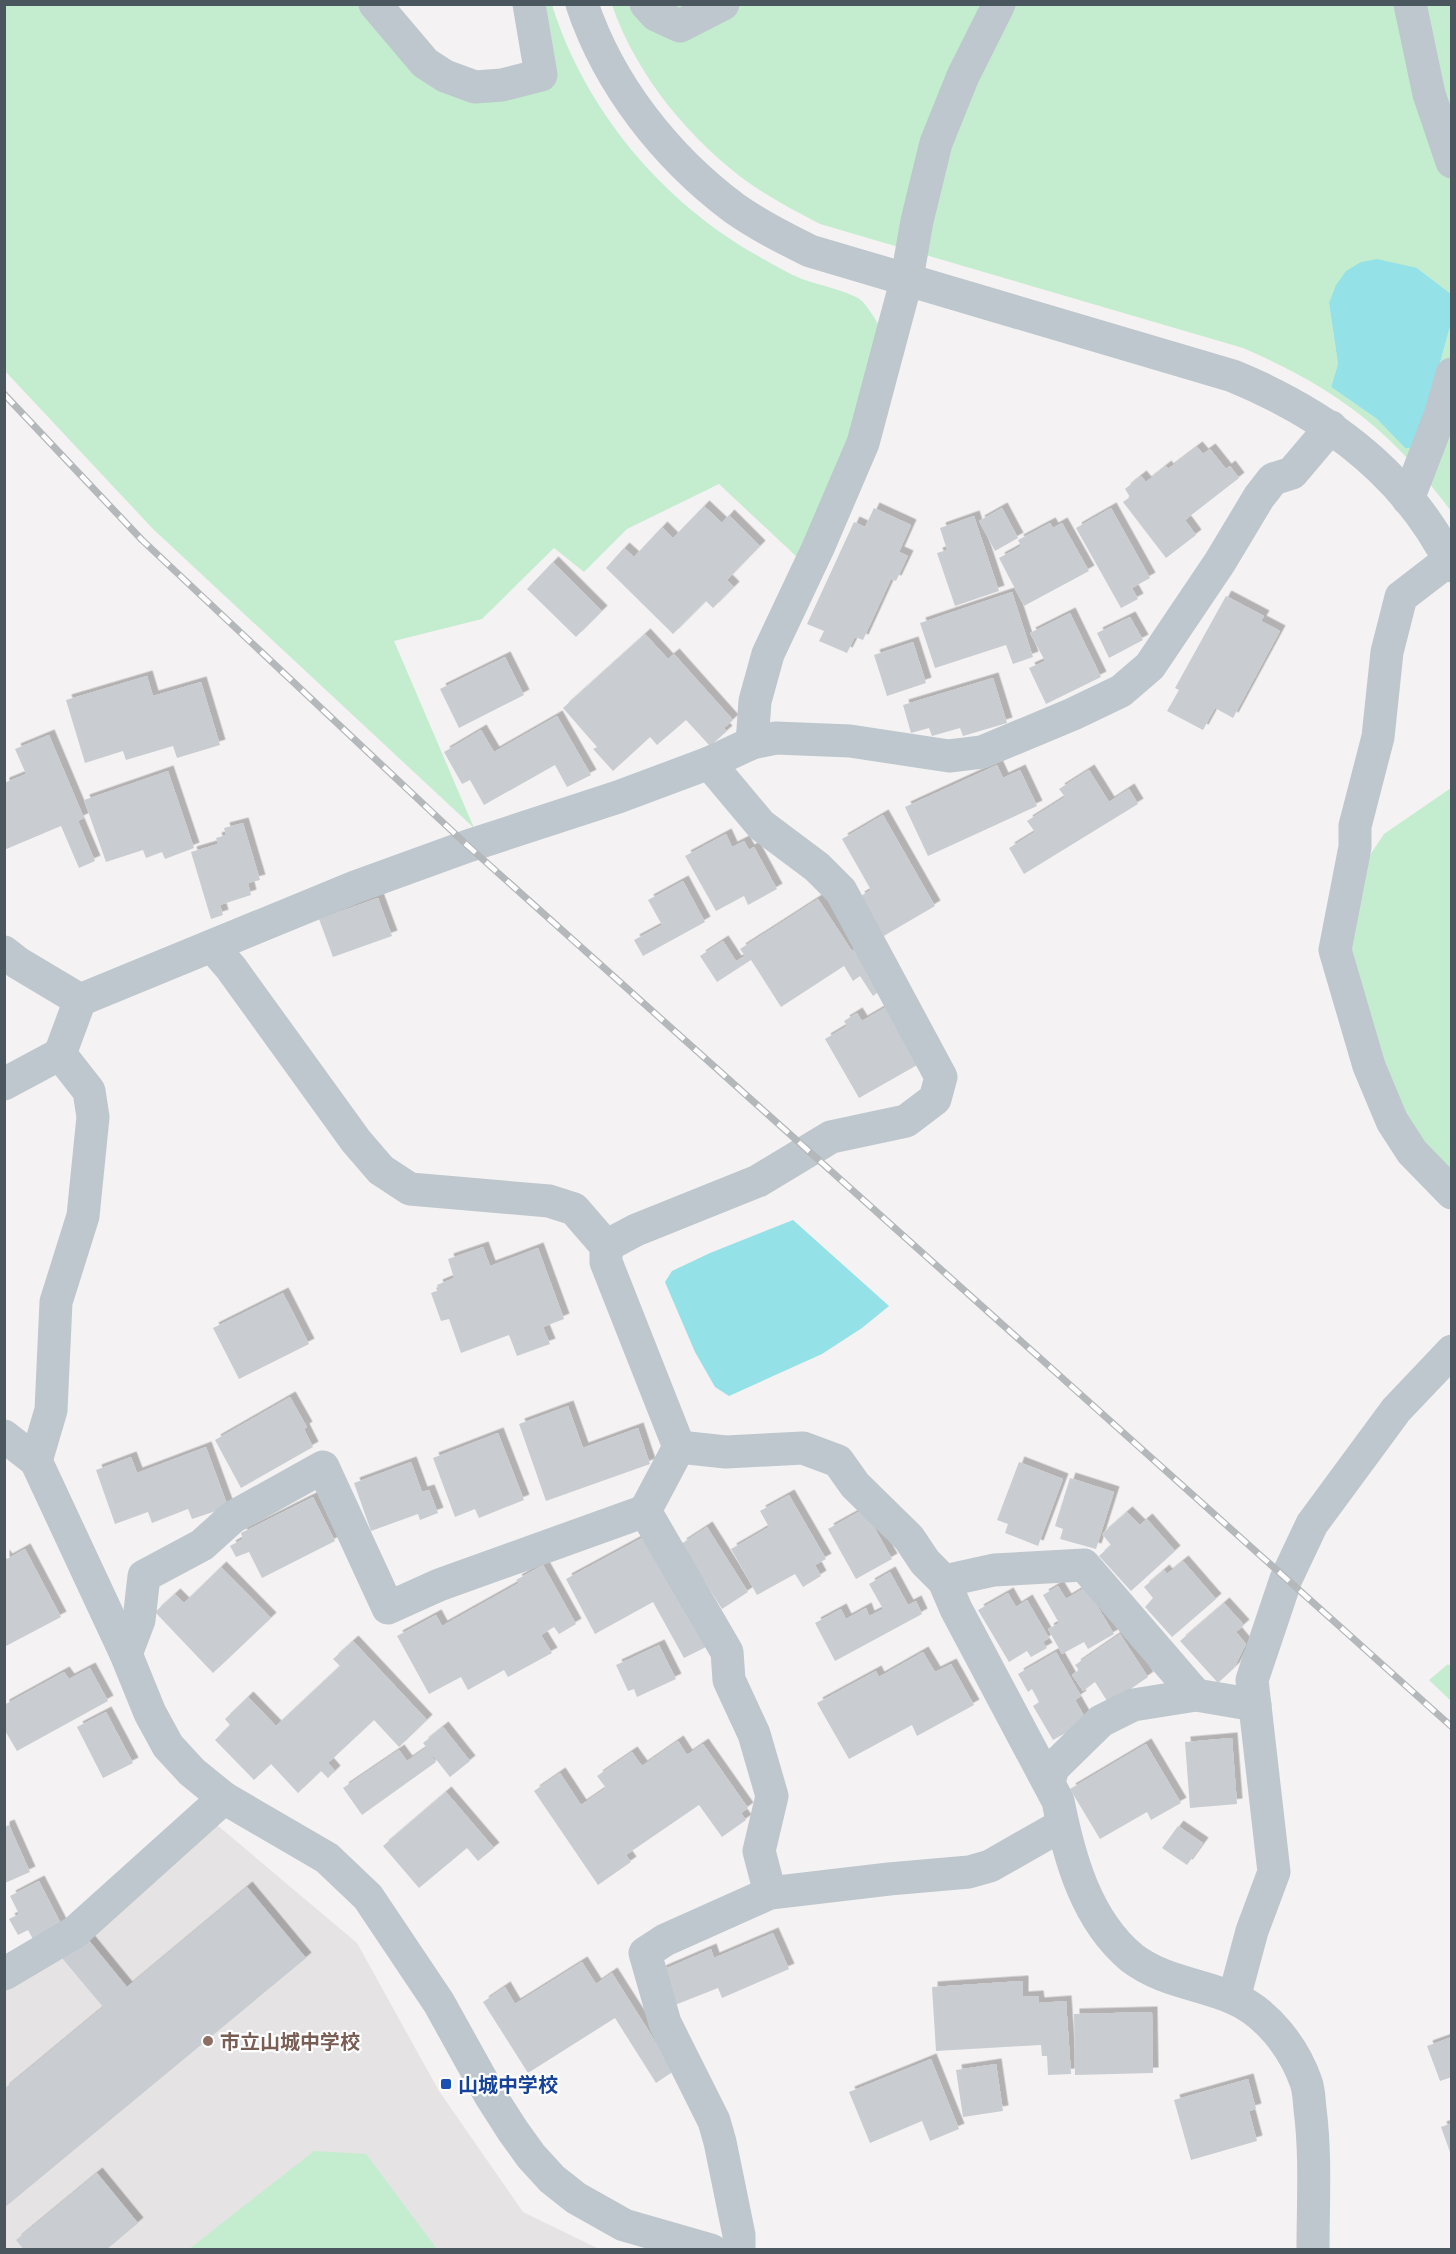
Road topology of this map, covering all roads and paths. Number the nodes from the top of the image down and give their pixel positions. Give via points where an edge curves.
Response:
1 (375, 4) edge
2 (529, 4) edge
3 (582, 4) edge
4 (646, 4) edge
5 (723, 4) edge
6 (999, 4) edge
7 (1410, 4) edge
8 (1452, 162) edge
9 (907, 278) junction
10 (1452, 374) edge
11 (1331, 427) junction
12 (1408, 500) junction
13 (1450, 563) edge
14 (752, 743) junction
15 (709, 763) junction
16 (212, 946) junction
17 (4, 952) edge
18 (80, 1000) junction
19 (60, 1054) junction
20 (4, 1084) edge
21 (1452, 1193) edge
22 (606, 1246) junction
23 (1452, 1351) edge
24 (4, 1436) edge
25 (679, 1447) junction
26 (36, 1461) junction
27 (645, 1510) junction
28 (944, 1581) junction
29 (126, 1654) junction
30 (1196, 1695) junction
31 (1255, 1705) junction
32 (1049, 1782) junction
33 (224, 1797) junction
34 (1062, 1825) junction
35 (770, 1893) junction
36 (4, 1974) edge
37 (1234, 1998) junction
38 (711, 2250) edge
39 (739, 2250) edge
40 (1313, 2250) edge

1 - 2 street via 425,63 445,76 475,87 541,75
3 - 9 street via 612,71 639,112 701,181 735,208 810,251
4 - 5 street via 656,15 680,26
6 - 9 street via 963,76 936,143
7 - 8 street via 1429,94
9 - 11 street via 1233,376 1300,407
9 - 14 street via 863,443 768,654 755,701
10 - 12 street
11 - 12 street
11 - 14 street via 1292,473 1273,479 1150,666 1121,691 982,752 949,756 850,741 776,738
12 - 13 street
13 - 21 street via 1401,597 1387,652 1378,737 1355,826 1355,847 1335,950 1370,1066 1392,1121 1412,1152
14 - 15 street
15 - 16 street via 366,883
15 - 22 street via 761,825 817,867 841,891 941,1077 935,1099 906,1121 831,1137 758,1181
16 - 18 street
16 - 22 street via 381,1170 410,1189 549,1202 574,1209
17 - 18 street
18 - 19 street
19 - 20 street
19 - 26 street via 89,1092 93,1117 83,1216 56,1302 51,1410
22 - 25 street via 606,1262
23 - 31 street via 1396,1410 1312,1524 1286,1579 1252,1680
24 - 26 street
25 - 27 street
25 - 28 street via 726,1452 803,1448 838,1461 855,1485 909,1538
26 - 29 street
27 - 29 street via 439,1585 388,1608 323,1467 233,1517 202,1545 144,1576 139,1620
27 - 35 street via 727,1652 729,1680 754,1734 772,1796 759,1851
28 - 30 street via 994,1570 1084,1565
28 - 32 street
29 - 33 street via 168,1746 192,1772
30 - 31 street
30 - 32 street via 1133,1705 1101,1721 1053,1768
31 - 37 street via 1274,1872 1252,1931
32 - 34 street via 1058,1801
33 - 36 street via 75,1932
33 - 38 street via 327,1858 368,1897 439,2002 513,2131 552,2179 576,2198 624,2225
34 - 35 street via 990,1866 969,1872
34 - 37 street via 1085,1895 1109,1935 1133,1959 1168,1978
35 - 39 street via 665,1940 645,1953 665,2023 714,2121 737,2223
37 - 40 street via 1271,2026 1286,2044 1307,2084 1313,2135

